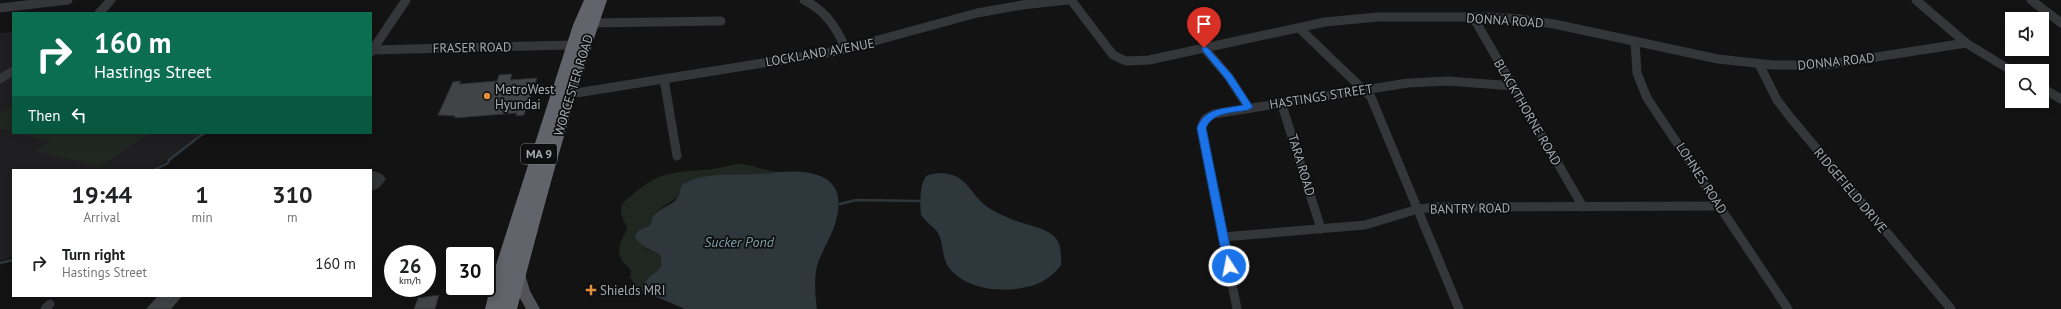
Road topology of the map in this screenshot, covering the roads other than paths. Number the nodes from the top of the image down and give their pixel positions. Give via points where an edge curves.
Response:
1 (68, 0) edge
2 (111, 0) edge
3 (406, 0) edge
4 (590, 0) edge
5 (601, 0) edge
6 (804, 0) edge
7 (1065, 0) edge
8 (1916, 0) edge
9 (2031, 0) edge
10 (0, 8) edge
11 (100, 12) edge
12 (1473, 17) junction
13 (721, 21) dead end
14 (592, 23) junction
15 (2061, 24) edge
16 (1299, 28) junction
17 (1635, 41) junction
18 (1966, 43) junction
19 (573, 45) junction
20 (1204, 48) junction
21 (846, 49) junction
22 (372, 50) edge
23 (1759, 64) junction
24 (2005, 67) edge
25 (12, 72) edge
26 (0, 79) edge
27 (664, 80) junction
28 (1514, 86) junction
29 (1365, 89) junction
30 (2049, 92) edge
31 (570, 94) junction
32 (2061, 99) edge
33 (1281, 102) junction
34 (1248, 107) junction
35 (677, 156) dead end
36 (1720, 206) junction
37 (1583, 207) junction
38 (1418, 209) junction
39 (1321, 229) junction
40 (1223, 237) junction
41 (518, 271) junction
42 (493, 309) edge
43 (509, 309) edge
44 (534, 309) edge
45 (1237, 309) edge
46 (1458, 309) edge
47 (1788, 309) edge
48 (1950, 309) edge

1 - 10 street
2 - 11 street
3 - 22 street
4 - 19 highway, WORCESTER ROAD / MA 9
5 - 14 highway, WORCESTER ROAD / MA 9
6 - 21 street via 828,15
7 - 20 street, DONNA ROAD via 1109,51 1122,60 1142,61
7 - 21 street, LOCKLAND AVENUE via 1013,6 959,17
8 - 18 street
9 - 15 street
12 - 16 street, DONNA ROAD via 1372,18 1334,21
12 - 17 street, DONNA ROAD via 1536,21
12 - 28 street, BLACKTHORNE ROAD
13 - 14 street
14 - 31 highway, WORCESTER ROAD / MA 9
16 - 20 street, DONNA ROAD
16 - 29 street
17 - 23 street, DONNA ROAD via 1704,56
17 - 36 street, LOHNES ROAD via 1636,67 1644,92
18 - 23 street, DONNA ROAD via 1825,65
18 - 24 street
19 - 22 street, FRASER ROAD
19 - 42 highway, WORCESTER ROAD / MA 9 via 504,265
20 - 34 street via 1229,77
21 - 27 street, LOCKLAND AVENUE
23 - 48 street, RIDGEFIELD DRIVE via 1777,100 1790,117
25 - 26 street
27 - 31 street, LOCKLAND AVENUE
27 - 35 street
28 - 29 street, HASTINGS STREET via 1437,80
28 - 37 street, BLACKTHORNE ROAD
29 - 33 street, HASTINGS STREET
29 - 38 street via 1374,101
30 - 32 street
31 - 41 highway, WORCESTER ROAD / MA 9
33 - 34 street, HASTINGS STREET
33 - 39 street, TARA ROAD
34 - 40 street, HASTINGS STREET via 1214,114 1205,119 1201,128
36 - 37 street, BANTRY ROAD
36 - 47 street, LOHNES ROAD
37 - 38 street, BANTRY ROAD
38 - 39 street, BANTRY ROAD via 1374,224
38 - 46 street
39 - 40 street, BANTRY ROAD
40 - 45 street, HASTINGS STREET
41 - 43 highway, WORCESTER ROAD / MA 9
41 - 44 main road via 523,291

